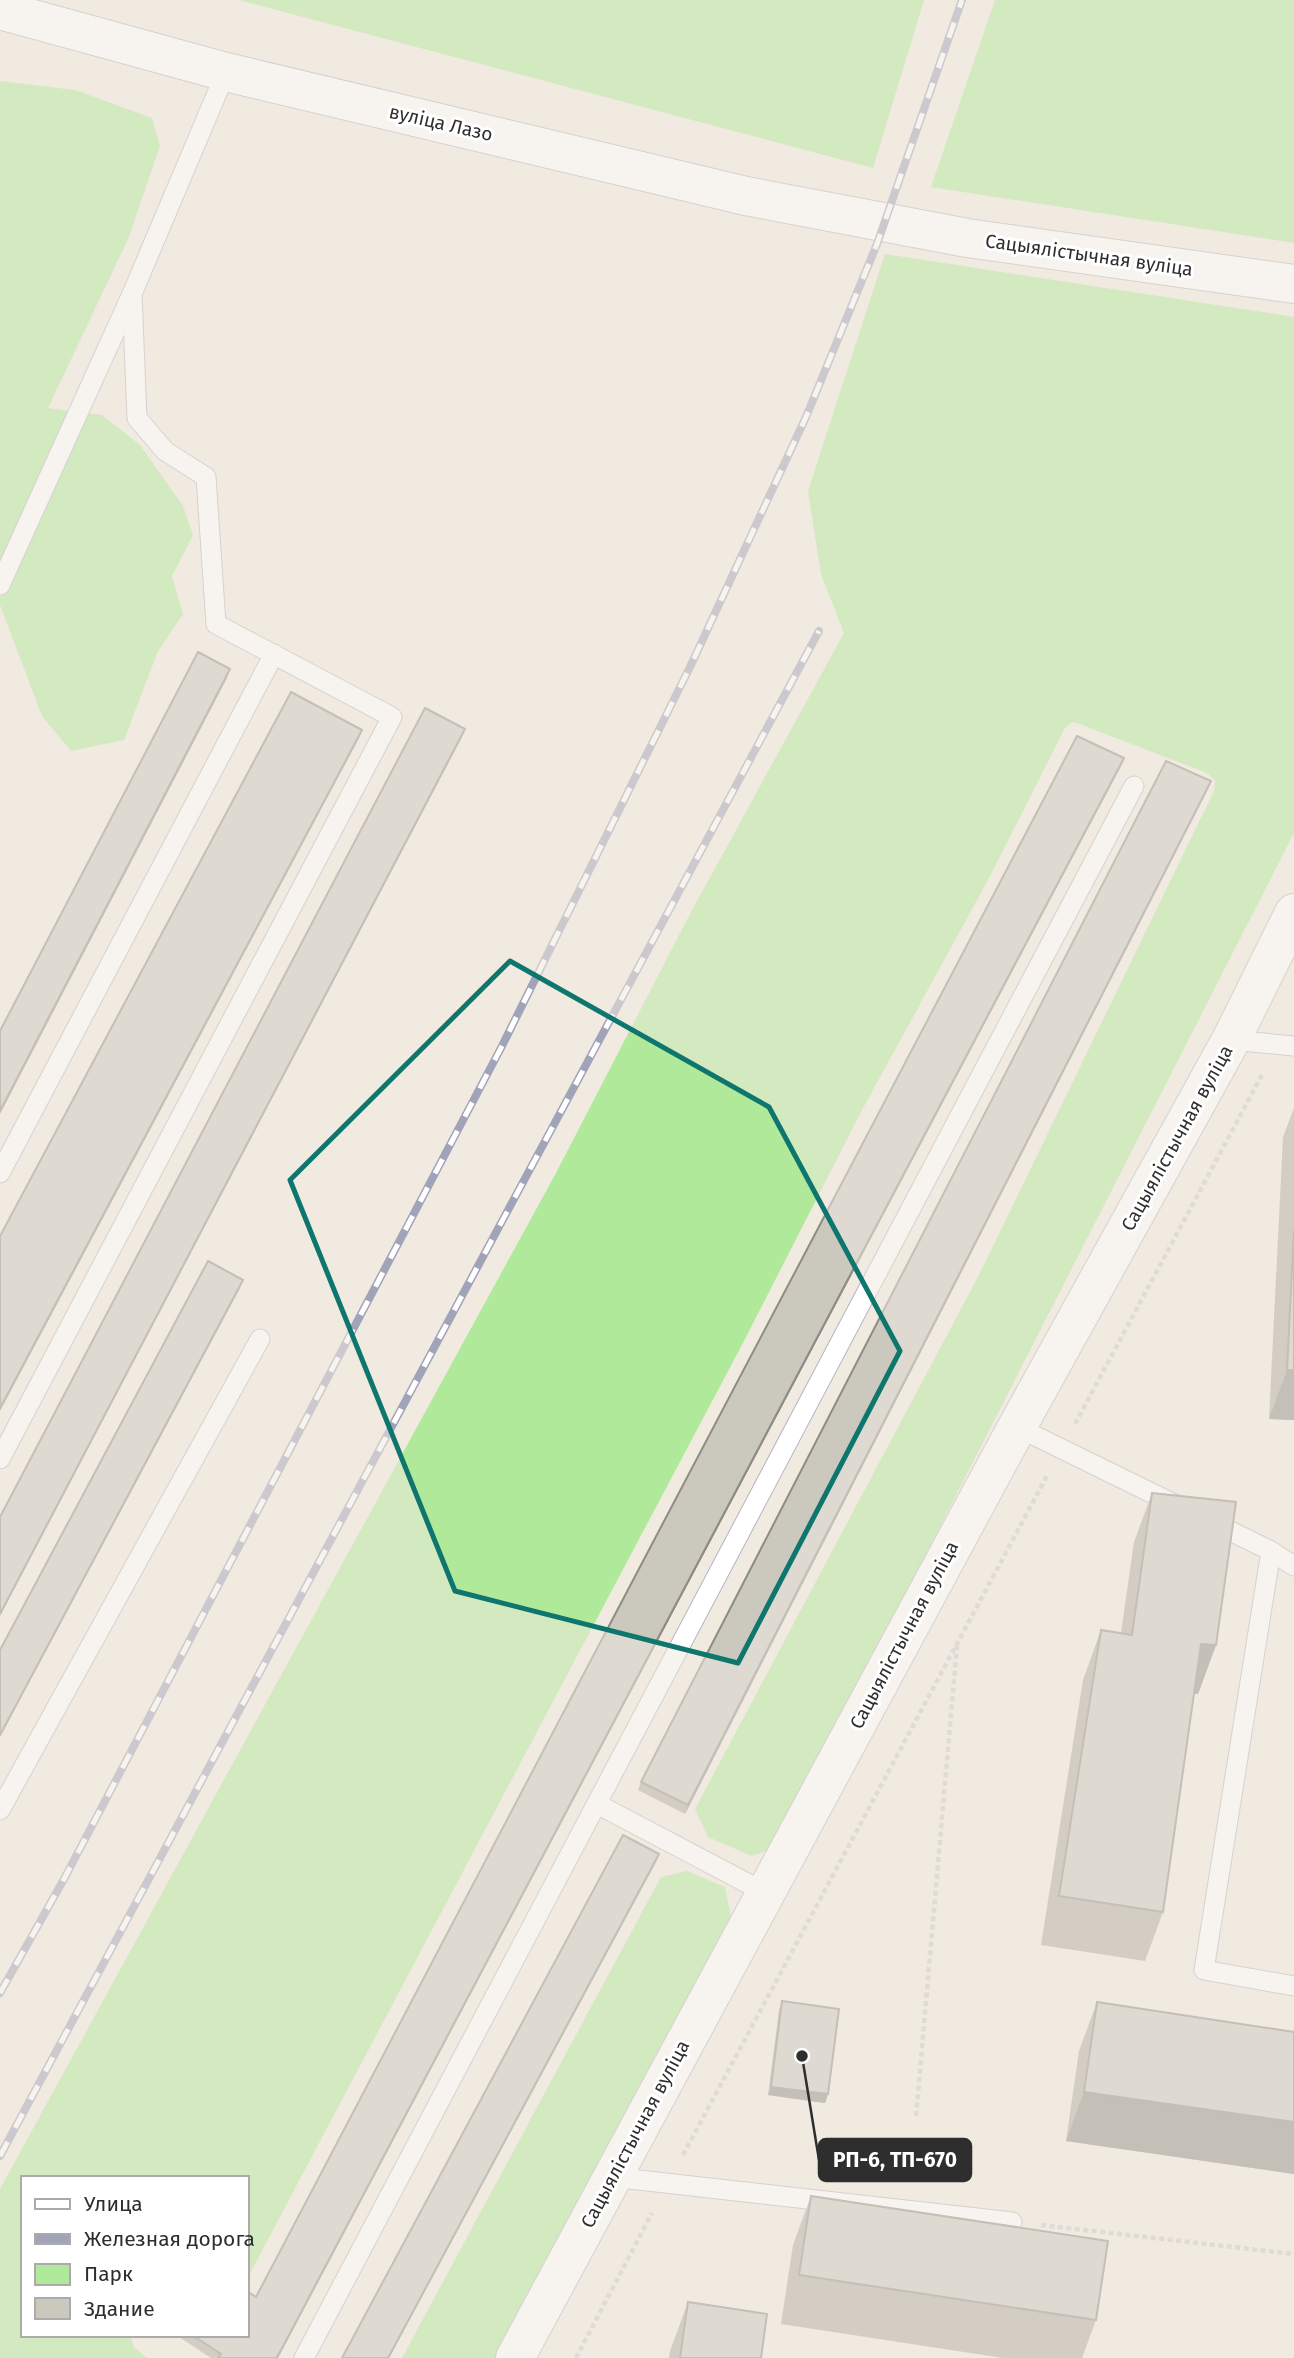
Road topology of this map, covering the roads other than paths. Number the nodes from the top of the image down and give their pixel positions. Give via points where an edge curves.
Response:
1 (0, 10) edge
2 (226, 72) junction
3 (884, 224) joint
4 (1294, 284) edge
5 (132, 294) junction
6 (0, 585) edge
7 (274, 654) junction
8 (1134, 786) dead end
9 (1294, 912) edge
10 (1231, 1040) junction
11 (1286, 1045) edge
12 (0, 1173) edge
13 (260, 1339) dead end
14 (1017, 1427) junction
15 (0, 1459) edge
16 (1271, 1550) junction
17 (1294, 1566) edge
18 (597, 1804) junction
19 (0, 1810) edge
20 (766, 1893) junction
21 (1294, 1986) edge
22 (612, 2177) junction
23 (1012, 2222) road end
24 (304, 2358) edge
25 (515, 2358) edge

1 - 2 street, вуліца Лазо
2 - 3 street, вуліца Лазо via 746,196
2 - 5 lane
3 - 4 street, Сацыялістычная вуліца
5 - 6 lane
5 - 7 lane via 137,418 165,451 206,477 216,624
7 - 12 lane
7 - 15 lane via 392,717
8 - 18 lane
9 - 10 street, Сацыялістычная вуліца
10 - 11 lane
10 - 14 street, Сацыялістычная вуліца
13 - 19 lane
14 - 16 lane
14 - 20 street, Сацыялістычная вуліца
16 - 17 lane
16 - 21 lane via 1204,1970
18 - 20 lane
18 - 24 lane
20 - 22 street, Сацыялістычная вуліца
22 - 23 lane
22 - 25 street, Сацыялістычная вуліца

